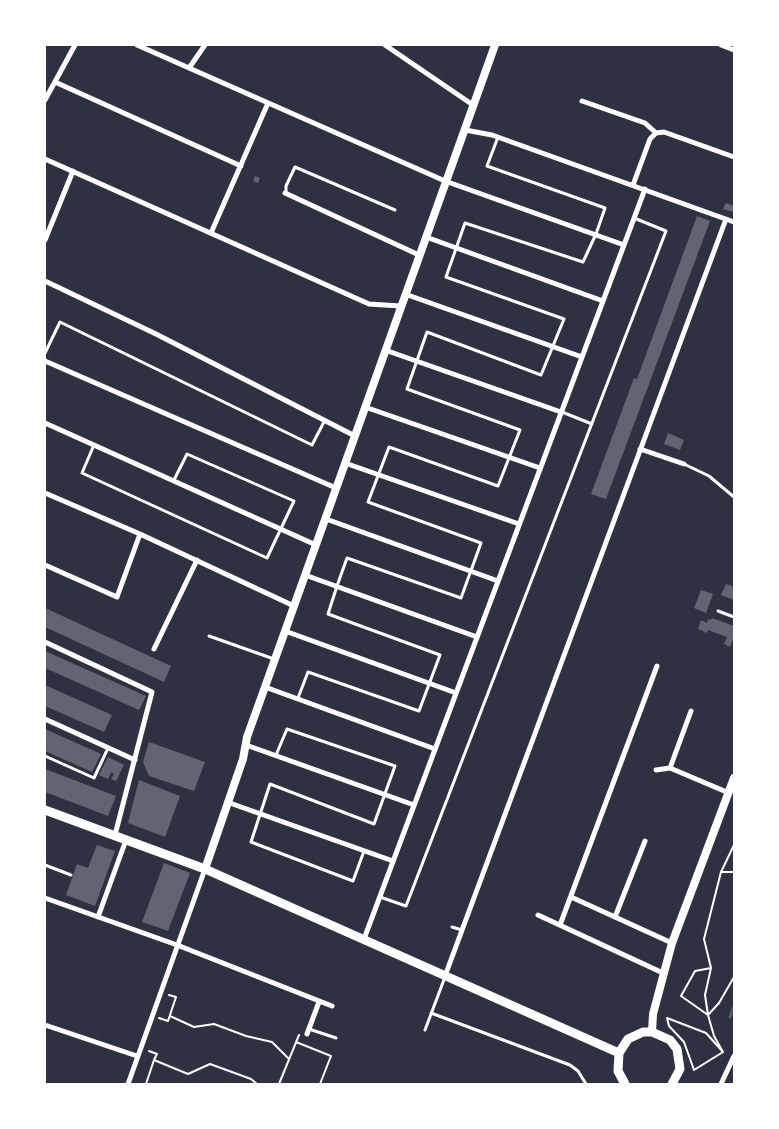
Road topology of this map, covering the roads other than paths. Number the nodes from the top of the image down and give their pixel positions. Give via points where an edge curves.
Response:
1 (74, 45) edge
2 (137, 45) edge
3 (205, 45) edge
4 (385, 45) edge
5 (495, 45) edge
6 (721, 45) edge
7 (734, 50) edge
8 (189, 68) junction
9 (55, 82) junction
10 (45, 100) edge
11 (582, 101) dead end
12 (268, 103) junction
13 (473, 105) junction
14 (465, 130) junction
15 (656, 133) junction
16 (498, 137) junction
17 (734, 157) edge
18 (45, 159) edge
19 (241, 166) junction
20 (73, 171) junction
21 (445, 181) junction
22 (633, 185) junction
23 (645, 189) junction
24 (286, 193) joint
25 (395, 210) dead end
26 (634, 218) junction
27 (726, 219) junction
28 (734, 222) edge
29 (211, 233) junction
30 (596, 234) junction
31 (426, 237) junction
32 (45, 240) edge
33 (624, 244) junction
34 (456, 248) junction
35 (419, 255) junction
36 (45, 281) edge
37 (405, 294) junction
38 (603, 301) junction
39 (400, 306) junction
40 (553, 346) junction
41 (385, 350) junction
42 (45, 353) edge
43 (582, 357) junction
44 (45, 361) edge
45 (418, 362) junction
46 (365, 407) junction
47 (561, 412) junction
48 (325, 420) junction
49 (45, 423) edge
50 (592, 424) junction
51 (355, 436) junction
52 (94, 445) junction
53 (640, 449) junction
54 (510, 458) junction
55 (345, 463) junction
56 (684, 464) joint
57 (540, 468) junction
58 (379, 474) junction
59 (174, 481) junction
60 (336, 488) junction
61 (45, 493) edge
62 (734, 497) edge
63 (326, 519) junction
64 (519, 524) junction
65 (281, 529) junction
66 (140, 534) junction
67 (316, 545) junction
68 (197, 560) junction
69 (45, 565) edge
70 (470, 571) junction
71 (305, 575) junction
72 (498, 581) junction
73 (337, 586) junction
74 (294, 606) junction
75 (718, 612) dead end
76 (734, 617) edge
77 (285, 631) junction
78 (209, 636) dead end
79 (477, 637) junction
80 (45, 642) edge
81 (154, 649) dead end
82 (275, 659) junction
83 (657, 666) dead end
84 (429, 683) junction
85 (265, 687) junction
86 (456, 693) junction
87 (298, 699) junction
88 (691, 711) dead end
89 (45, 719) edge
90 (246, 745) junction
91 (108, 748) junction
92 (435, 749) junction
93 (45, 756) edge
94 (276, 756) junction
95 (135, 760) junction
96 (670, 768) junction
97 (656, 770) dead end
98 (734, 778) edge
99 (729, 793) junction
100 (386, 795) junction
101 (227, 802) junction
102 (414, 806) junction
103 (45, 810) edge
104 (260, 813) junction
105 (115, 835) junction
106 (126, 840) junction
107 (645, 841) dead end
108 (364, 851) junction
109 (393, 861) junction
110 (45, 865) edge
111 (205, 868) junction
112 (71, 874) dead end
113 (380, 896) junction
114 (45, 898) edge
115 (570, 898) junction
116 (538, 915) dead end
117 (98, 917) junction
118 (615, 917) junction
119 (560, 925) junction
120 (452, 927) dead end
121 (462, 930) junction
122 (364, 939) junction
123 (672, 943) junction
124 (177, 945) junction
125 (663, 973) junction
126 (446, 976) junction
127 (319, 1002) junction
128 (332, 1006) dead end
129 (432, 1013) junction
130 (45, 1025) edge
131 (425, 1030) dead end
132 (308, 1032) joint
133 (652, 1032) junction
134 (336, 1038) dead end
135 (619, 1053) junction
136 (137, 1056) junction
137 (734, 1056) edge
138 (677, 1082) edge
139 (128, 1084) edge
140 (586, 1084) edge
141 (625, 1084) edge
142 (721, 1084) edge

1 - 9 street
2 - 8 street
3 - 8 street
4 - 13 street
5 - 13 street
6 - 7 street
8 - 12 street
9 - 10 street
9 - 19 street
11 - 15 street via 645,123
12 - 19 street
12 - 21 street
13 - 14 street
14 - 16 street
14 - 21 street
15 - 17 street via 664,132
15 - 22 street via 650,139
16 - 22 street
16 - 30 lane via 487,166 605,208
18 - 20 street
19 - 29 street
20 - 29 street
20 - 32 street
21 - 30 street
21 - 31 street
22 - 23 street
23 - 26 street
23 - 27 street
24 - 25 lane via 295,167
24 - 35 street
26 - 33 street
26 - 50 lane via 666,231
27 - 28 street
27 - 53 street
29 - 39 street via 369,304
30 - 33 street
30 - 34 lane via 583,262 465,223
31 - 34 street
31 - 35 street
33 - 38 street
34 - 38 street
34 - 40 lane via 446,277 564,320
35 - 37 street
36 - 48 street
37 - 39 street
37 - 40 street
38 - 43 street
39 - 41 street
40 - 43 street
40 - 45 lane via 541,375 426,332
41 - 45 street
41 - 46 street
42 - 48 lane via 60,322 312,445
43 - 47 street
44 - 60 street
45 - 47 street
45 - 54 lane via 407,389 520,430
46 - 51 street
46 - 54 street
47 - 50 lane
47 - 57 street
48 - 51 street
49 - 52 street
50 - 113 lane via 406,906
51 - 55 street
52 - 59 street
52 - 65 lane via 82,473 267,558
53 - 56 street
53 - 121 street
54 - 57 street
54 - 58 lane via 498,486 389,447
55 - 58 street
55 - 60 street
56 - 62 lane via 710,476
57 - 64 street
58 - 64 street
58 - 70 lane via 368,502 481,542
59 - 65 street
59 - 65 lane via 187,454 294,501
60 - 63 street
61 - 66 street
63 - 67 street
63 - 70 street
64 - 72 street
65 - 67 street
66 - 68 street
66 - 69 street via 116,597
67 - 71 street
68 - 74 street
68 - 81 street
70 - 72 street
70 - 73 lane via 461,598 347,558
71 - 73 street
71 - 74 street
72 - 79 street
73 - 79 street
73 - 84 lane via 328,614 440,655
74 - 77 street
75 - 76 lane
77 - 82 street
77 - 84 street
78 - 82 lane
79 - 86 street
80 - 95 street via 152,692
82 - 85 street
83 - 115 street
84 - 86 street
84 - 87 lane via 419,711 308,672
85 - 87 street
85 - 90 street
86 - 92 street
87 - 92 street
88 - 96 street
89 - 91 street
90 - 94 street
90 - 101 street
91 - 93 lane via 94,778
91 - 95 street
92 - 102 street
94 - 100 street
94 - 100 lane via 287,729 395,766
95 - 105 street
96 - 97 street
96 - 99 street
98 - 99 street
99 - 123 street
100 - 102 street
100 - 104 lane via 374,824 270,784
101 - 104 street
101 - 111 street
102 - 109 street
103 - 105 main road
104 - 108 street
104 - 108 lane via 251,842 353,881
105 - 106 main road
106 - 111 main road
106 - 117 street
107 - 118 street
108 - 109 street
109 - 113 street
110 - 112 lane
111 - 122 main road
111 - 124 street
113 - 122 street
114 - 117 street
115 - 118 street
115 - 119 street
116 - 119 street
117 - 124 street
118 - 123 street
119 - 125 street
120 - 121 lane
121 - 126 street
122 - 126 main road
123 - 125 street
124 - 127 street
124 - 136 street
125 - 133 street
126 - 129 lane
126 - 135 main road
127 - 128 street
127 - 132 street
129 - 131 lane
129 - 140 lane via 570,1065
130 - 136 street
132 - 134 lane
133 - 135 main road via 628,1039
133 - 138 main road via 666,1038 677,1049 680,1069
135 - 141 main road via 618,1071
136 - 139 street
137 - 142 street

